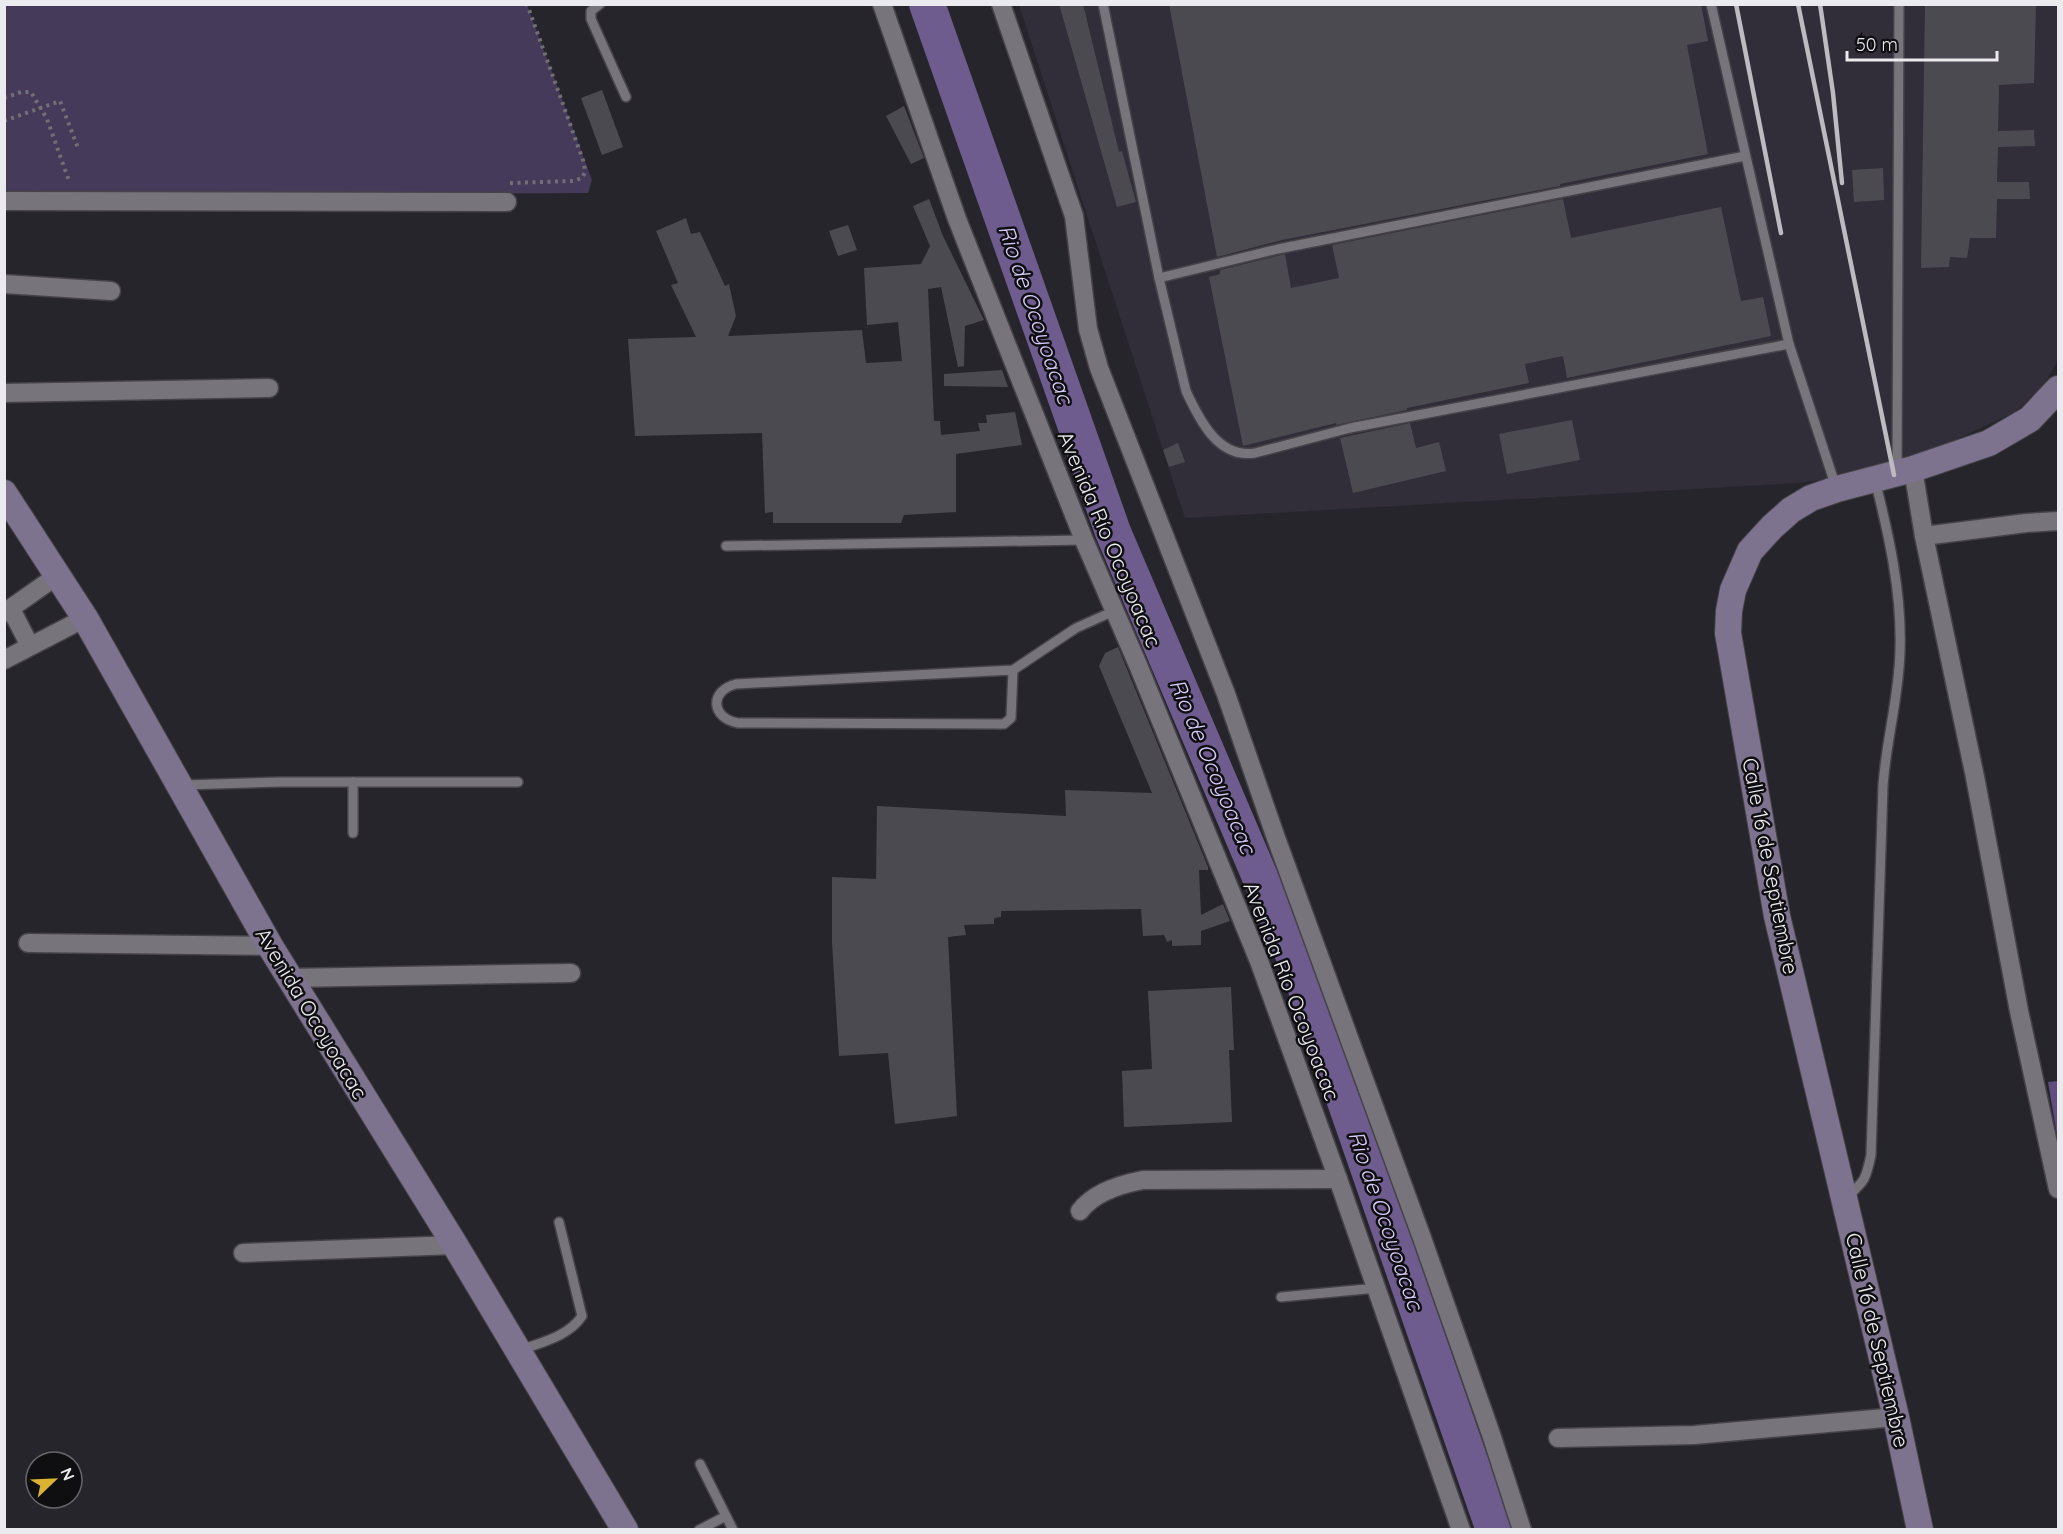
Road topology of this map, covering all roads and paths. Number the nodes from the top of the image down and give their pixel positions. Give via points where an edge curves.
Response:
1 (528, 4) edge
2 (600, 4) edge
3 (882, 4) edge
4 (1001, 4) edge
5 (1103, 4) edge
6 (1711, 4) edge
7 (1899, 4) edge
8 (626, 97) dead end
9 (4, 98) edge
10 (40, 108) junction
11 (4, 121) edge
12 (78, 148) dead end
13 (1745, 156) junction
14 (80, 182) dead end
15 (506, 183) dead end
16 (4, 201) edge
17 (507, 202) dead end
18 (1159, 278) junction
19 (4, 284) edge
20 (111, 291) dead end
21 (1789, 344) junction
22 (268, 388) dead end
23 (2058, 389) edge
24 (4, 393) edge
25 (1895, 474) junction
26 (1837, 489) junction
27 (4, 494) edge
28 (2058, 521) edge
29 (1924, 536) junction
30 (1084, 540) junction
31 (726, 546) dead end
32 (58, 575) junction
33 (8, 611) edge
34 (1114, 611) junction
35 (85, 618) junction
36 (30, 646) junction
37 (4, 660) edge
38 (1013, 670) junction
39 (353, 782) junction
40 (518, 782) dead end
41 (179, 786) junction
42 (353, 833) dead end
43 (28, 943) dead end
44 (270, 946) junction
45 (571, 973) dead end
46 (290, 978) junction
47 (1338, 1179) junction
48 (2058, 1189) edge
49 (1845, 1198) junction
50 (1080, 1211) dead end
51 (559, 1221) dead end
52 (455, 1245) junction
53 (243, 1253) dead end
54 (1377, 1288) junction
55 (1281, 1297) dead end
56 (518, 1351) junction
57 (1896, 1417) junction
58 (1558, 1438) dead end
59 (700, 1464) dead end
60 (726, 1516) junction
61 (625, 1530) edge
62 (699, 1530) edge
63 (733, 1530) edge
64 (1461, 1530) edge
65 (1522, 1530) edge
66 (1920, 1530) edge

1 - 15 path via 585,172 573,181
2 - 8 lane via 591,11 591,19
3 - 30 street, Avenida Río Ocoyoacac via 957,219
4 - 65 street via 1074,216 1088,329 1099,368 1226,694 1449,1314
5 - 18 lane
6 - 13 lane
7 - 25 lane
9 - 10 path via 31,92
10 - 11 path
10 - 12 path via 60,101
10 - 14 path via 69,181
13 - 18 lane via 1278,249
13 - 21 lane
16 - 17 street
18 - 21 lane via 1193,407 1217,441 1246,455 1350,428
19 - 20 street
21 - 26 lane
22 - 24 street
23 - 25 main road, Calle 16 de Septiembre via 2030,419 1989,443
25 - 26 main road, Calle 16 de Septiembre
25 - 29 street
25 - 49 lane via 1891,544 1900,650 1884,765 1871,1155 1867,1176
26 - 49 main road, Calle 16 de Septiembre via 1791,510 1750,551 1733,590 1728,633 1777,916
27 - 32 main road, Avenida Ocoyoacac
28 - 29 street
29 - 48 street
30 - 31 lane
30 - 34 street, Avenida Río Ocoyoacac
32 - 33 street
32 - 35 main road, Avenida Ocoyoacac
33 - 36 street
34 - 38 lane via 1076,627
34 - 47 street, Avenida Río Ocoyoacac via 1259,961
35 - 36 street
35 - 41 main road, Avenida Ocoyoacac
36 - 37 street
38 - 38 lane via 1011,718 1004,724 738,723 721,717 717,705 721,690 736,684
39 - 40 lane
39 - 41 lane
39 - 42 lane
41 - 44 main road, Avenida Ocoyoacac
43 - 44 street
44 - 46 main road, Avenida Ocoyoacac
45 - 46 street
46 - 52 main road, Avenida Ocoyoacac
47 - 50 street via 1143,1180 1124,1183
47 - 54 street, Avenida Río Ocoyoacac
49 - 57 main road, Calle 16 de Septiembre
51 - 56 lane via 582,1316 565,1332
52 - 53 street
52 - 56 main road, Avenida Ocoyoacac
54 - 55 lane
54 - 64 street, Avenida Río Ocoyoacac
56 - 61 main road, Avenida Ocoyoacac
57 - 58 street via 1694,1435
57 - 66 main road, Calle 16 de Septiembre
59 - 60 lane
60 - 62 lane
60 - 63 lane

